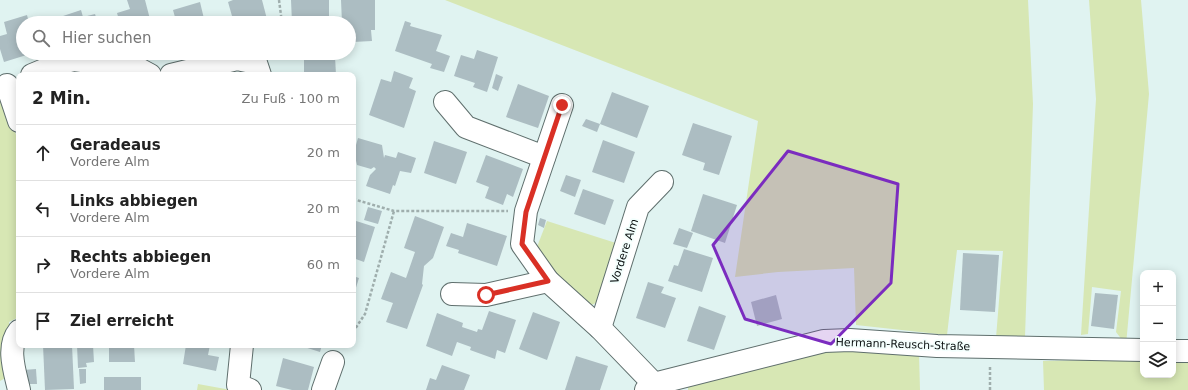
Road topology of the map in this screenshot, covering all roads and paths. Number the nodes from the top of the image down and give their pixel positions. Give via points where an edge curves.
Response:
1 (279, 0) edge
2 (281, 16) edge
3 (74, 60) edge
4 (74, 60) edge
5 (234, 60) edge
6 (242, 60) edge
7 (39, 72) edge
8 (144, 72) edge
9 (198, 72) edge
10 (259, 72) edge
11 (9, 84) edge
12 (445, 102) dead end
13 (562, 105) dead end
14 (16, 111) edge
15 (544, 157) junction
16 (662, 182) dead end
17 (356, 200) edge
18 (394, 211) junction
19 (526, 212) junction
20 (548, 281) junction
21 (452, 294) dead end
22 (356, 328) edge
23 (600, 328) junction
24 (16, 336) edge
25 (990, 347) junction
26 (242, 348) edge
27 (1140, 350) edge
28 (1176, 351) edge
29 (1188, 351) edge
30 (333, 362) dead end
31 (650, 387) edge
32 (19, 390) edge
33 (250, 390) edge
34 (323, 390) edge
35 (990, 390) edge

1 - 2 path
3 - 8 street via 136,68
4 - 7 street
5 - 9 street
6 - 10 street via 256,63
11 - 14 street
12 - 15 street via 466,127
13 - 15 street
15 - 19 street
16 - 23 street, Vordere Alm via 638,207
17 - 18 path
18 - 19 path
18 - 22 path via 365,314
19 - 20 street via 522,244
20 - 21 street via 486,295
20 - 23 street
23 - 31 street
24 - 32 street via 13,341 14,366
25 - 27 street, Hermann-Reusch-Straße
25 - 31 street, Hermann-Reusch-Straße via 850,340 824,342
25 - 35 path
26 - 33 street via 238,385
28 - 29 street
30 - 34 street

